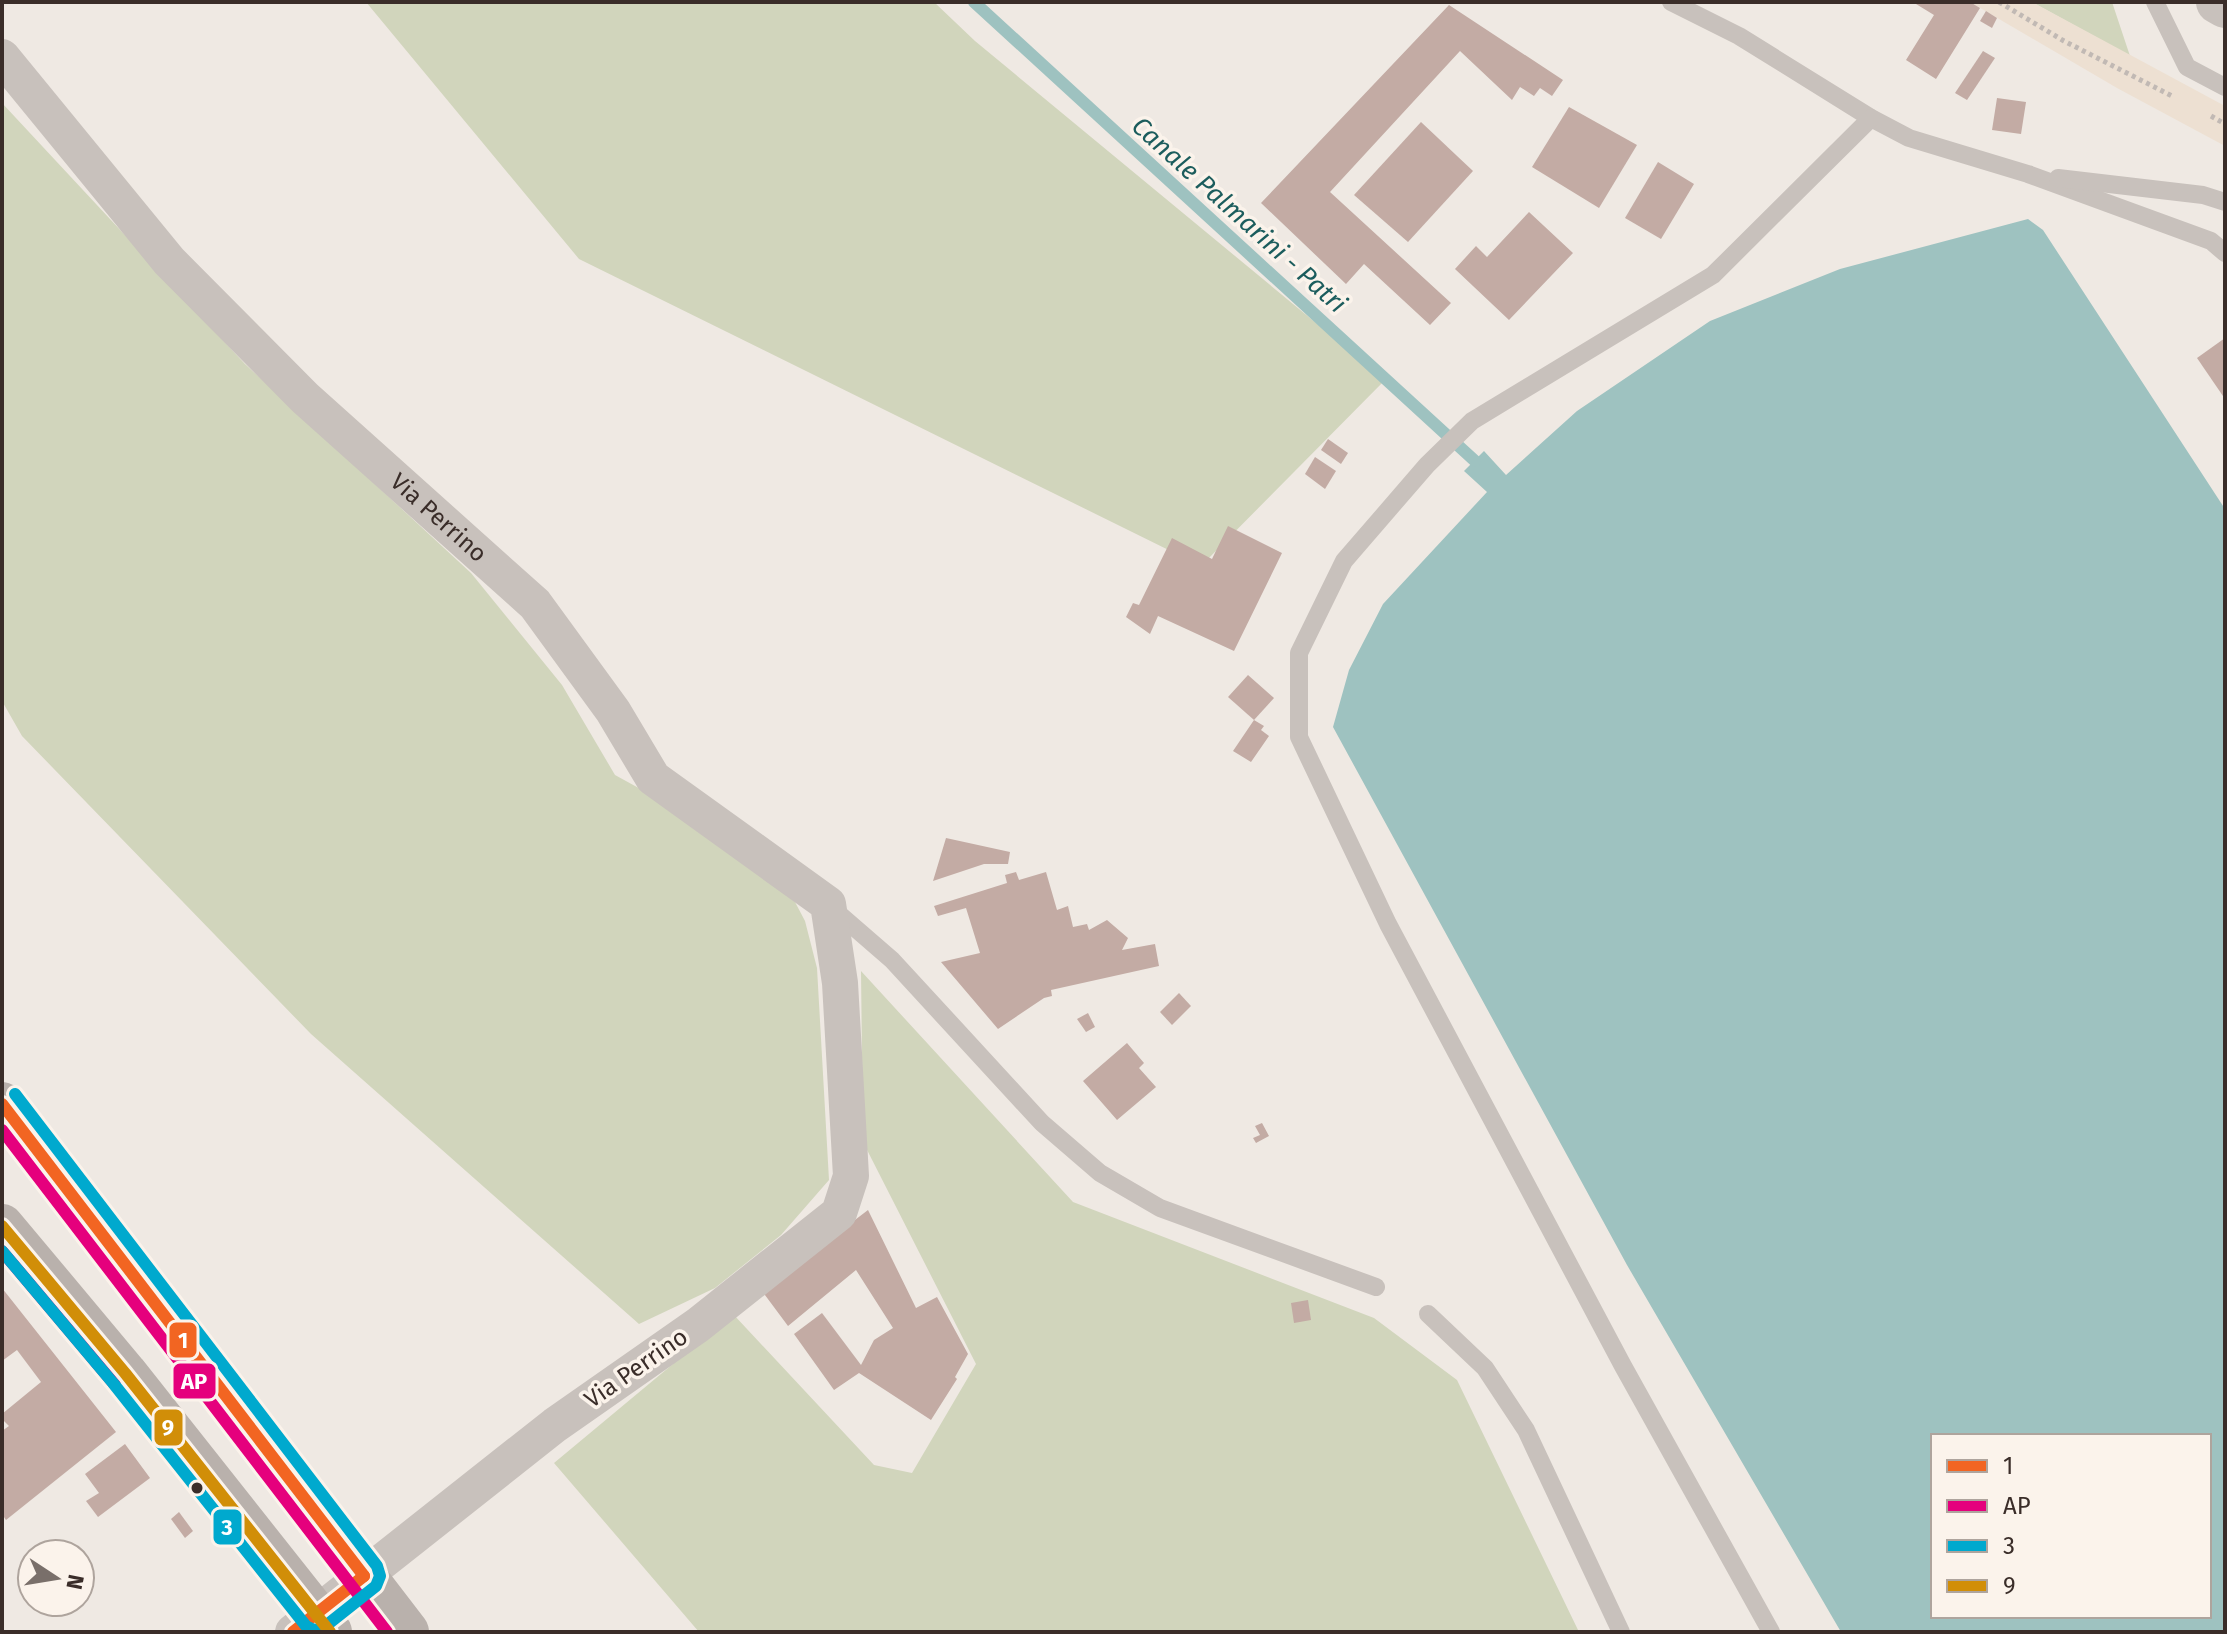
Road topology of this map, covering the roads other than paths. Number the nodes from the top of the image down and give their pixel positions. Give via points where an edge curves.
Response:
1 (1671, 2) edge
2 (2155, 2) edge
3 (2218, 2) edge
4 (2225, 6) edge
5 (2, 57) edge
6 (2225, 87) edge
7 (1871, 118) junction
8 (2028, 174) junction
9 (2225, 202) edge
10 (2225, 253) edge
11 (828, 904) junction
12 (2, 1104) edge
13 (2, 1226) edge
14 (1376, 1287) dead end
15 (1428, 1314) dead end
16 (364, 1576) junction
17 (313, 1626) edge
18 (407, 1632) edge
19 (1621, 1632) edge
20 (1771, 1632) edge

1 - 7 lane via 1739,36
2 - 6 lane via 2187,67
3 - 4 street
5 - 11 street, Via Perrino via 169,261 305,398 535,604 613,711 653,778
7 - 8 lane via 1909,138
7 - 20 lane via 1713,275 1472,421 1344,561 1299,653 1299,737 1388,924
8 - 9 lane
8 - 10 lane via 2211,241
11 - 14 lane via 892,960 1042,1123 1100,1173 1160,1208
11 - 16 street, Via Perrino via 840,983 851,1176 839,1213 698,1325 555,1425
12 - 16 main road
13 - 17 main road via 125,1373
15 - 19 lane via 1485,1368 1526,1430
16 - 17 street, Via Perrino
16 - 18 main road

